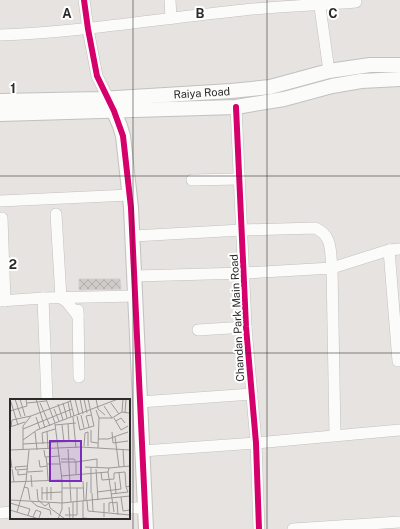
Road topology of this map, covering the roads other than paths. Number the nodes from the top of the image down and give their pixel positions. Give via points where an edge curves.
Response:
1 (84, 0) edge
2 (170, 0) edge
3 (320, 2) edge
4 (356, 2) dead end
5 (245, 5) edge
6 (172, 18) junction
7 (88, 29) junction
8 (0, 35) edge
9 (400, 65) edge
10 (330, 71) junction
11 (400, 79) edge
12 (332, 86) junction
13 (0, 101) edge
14 (111, 105) junction
15 (236, 107) junction
16 (0, 114) edge
17 (239, 179) junction
18 (192, 180) dead end
19 (130, 195) junction
20 (0, 201) edge
21 (56, 214) dead end
22 (2, 218) dead end
23 (242, 230) junction
24 (133, 236) junction
25 (394, 250) edge
26 (332, 268) junction
27 (245, 273) junction
28 (135, 276) junction
29 (154, 276) junction
30 (135, 293) junction
31 (78, 297) junction
32 (42, 298) junction
33 (61, 298) junction
34 (2, 301) edge
35 (78, 316) junction
36 (246, 327) junction
37 (198, 330) dead end
38 (398, 361) dead end
39 (79, 377) dead end
40 (252, 394) junction
41 (47, 399) edge
42 (140, 402) junction
43 (400, 430) edge
44 (335, 435) junction
45 (256, 443) junction
46 (142, 451) junction
47 (130, 508) edge
48 (146, 508) junction
49 (10, 512) edge
50 (0, 513) edge
51 (400, 522) edge
52 (146, 529) edge
53 (259, 529) edge
54 (293, 529) edge

1 - 7 street
2 - 6 street
3 - 4 street
3 - 5 street
3 - 10 street
5 - 6 street
6 - 7 street
7 - 8 street
7 - 14 street via 97,76
9 - 10 street, Raiya Road via 370,65
10 - 12 street
10 - 14 street, Raiya Road via 270,87
11 - 12 street, Raiya Road via 361,81
12 - 15 street, Raiya Road via 284,99
13 - 14 street, Raiya Road
14 - 15 street, Raiya Road
14 - 16 street, Raiya Road
14 - 19 street via 123,136
15 - 17 street, Chandan Park Main Road
17 - 18 street
17 - 23 street, Chandan Park Main Road
19 - 20 street
19 - 24 street
21 - 33 street
22 - 34 street
23 - 24 street
23 - 26 street via 315,228 323,231 328,238
23 - 27 street, Chandan Park Main Road
24 - 28 street
25 - 26 street
25 - 38 street
26 - 27 street
26 - 44 street
27 - 29 street
27 - 36 street, Chandan Park Main Road
28 - 29 street
28 - 30 street
29 - 30 street
30 - 31 street
30 - 42 street
31 - 33 street
31 - 35 street
32 - 33 street
32 - 34 street
32 - 41 street
33 - 35 street
35 - 39 street
36 - 37 street
36 - 40 street, Chandan Park Main Road
40 - 42 street
40 - 45 street, Chandan Park Main Road
42 - 46 street
43 - 44 street
44 - 45 street
45 - 46 street
45 - 53 street, Chandan Park Main Road
46 - 48 street
47 - 48 street
48 - 52 street
49 - 50 street
51 - 54 street

